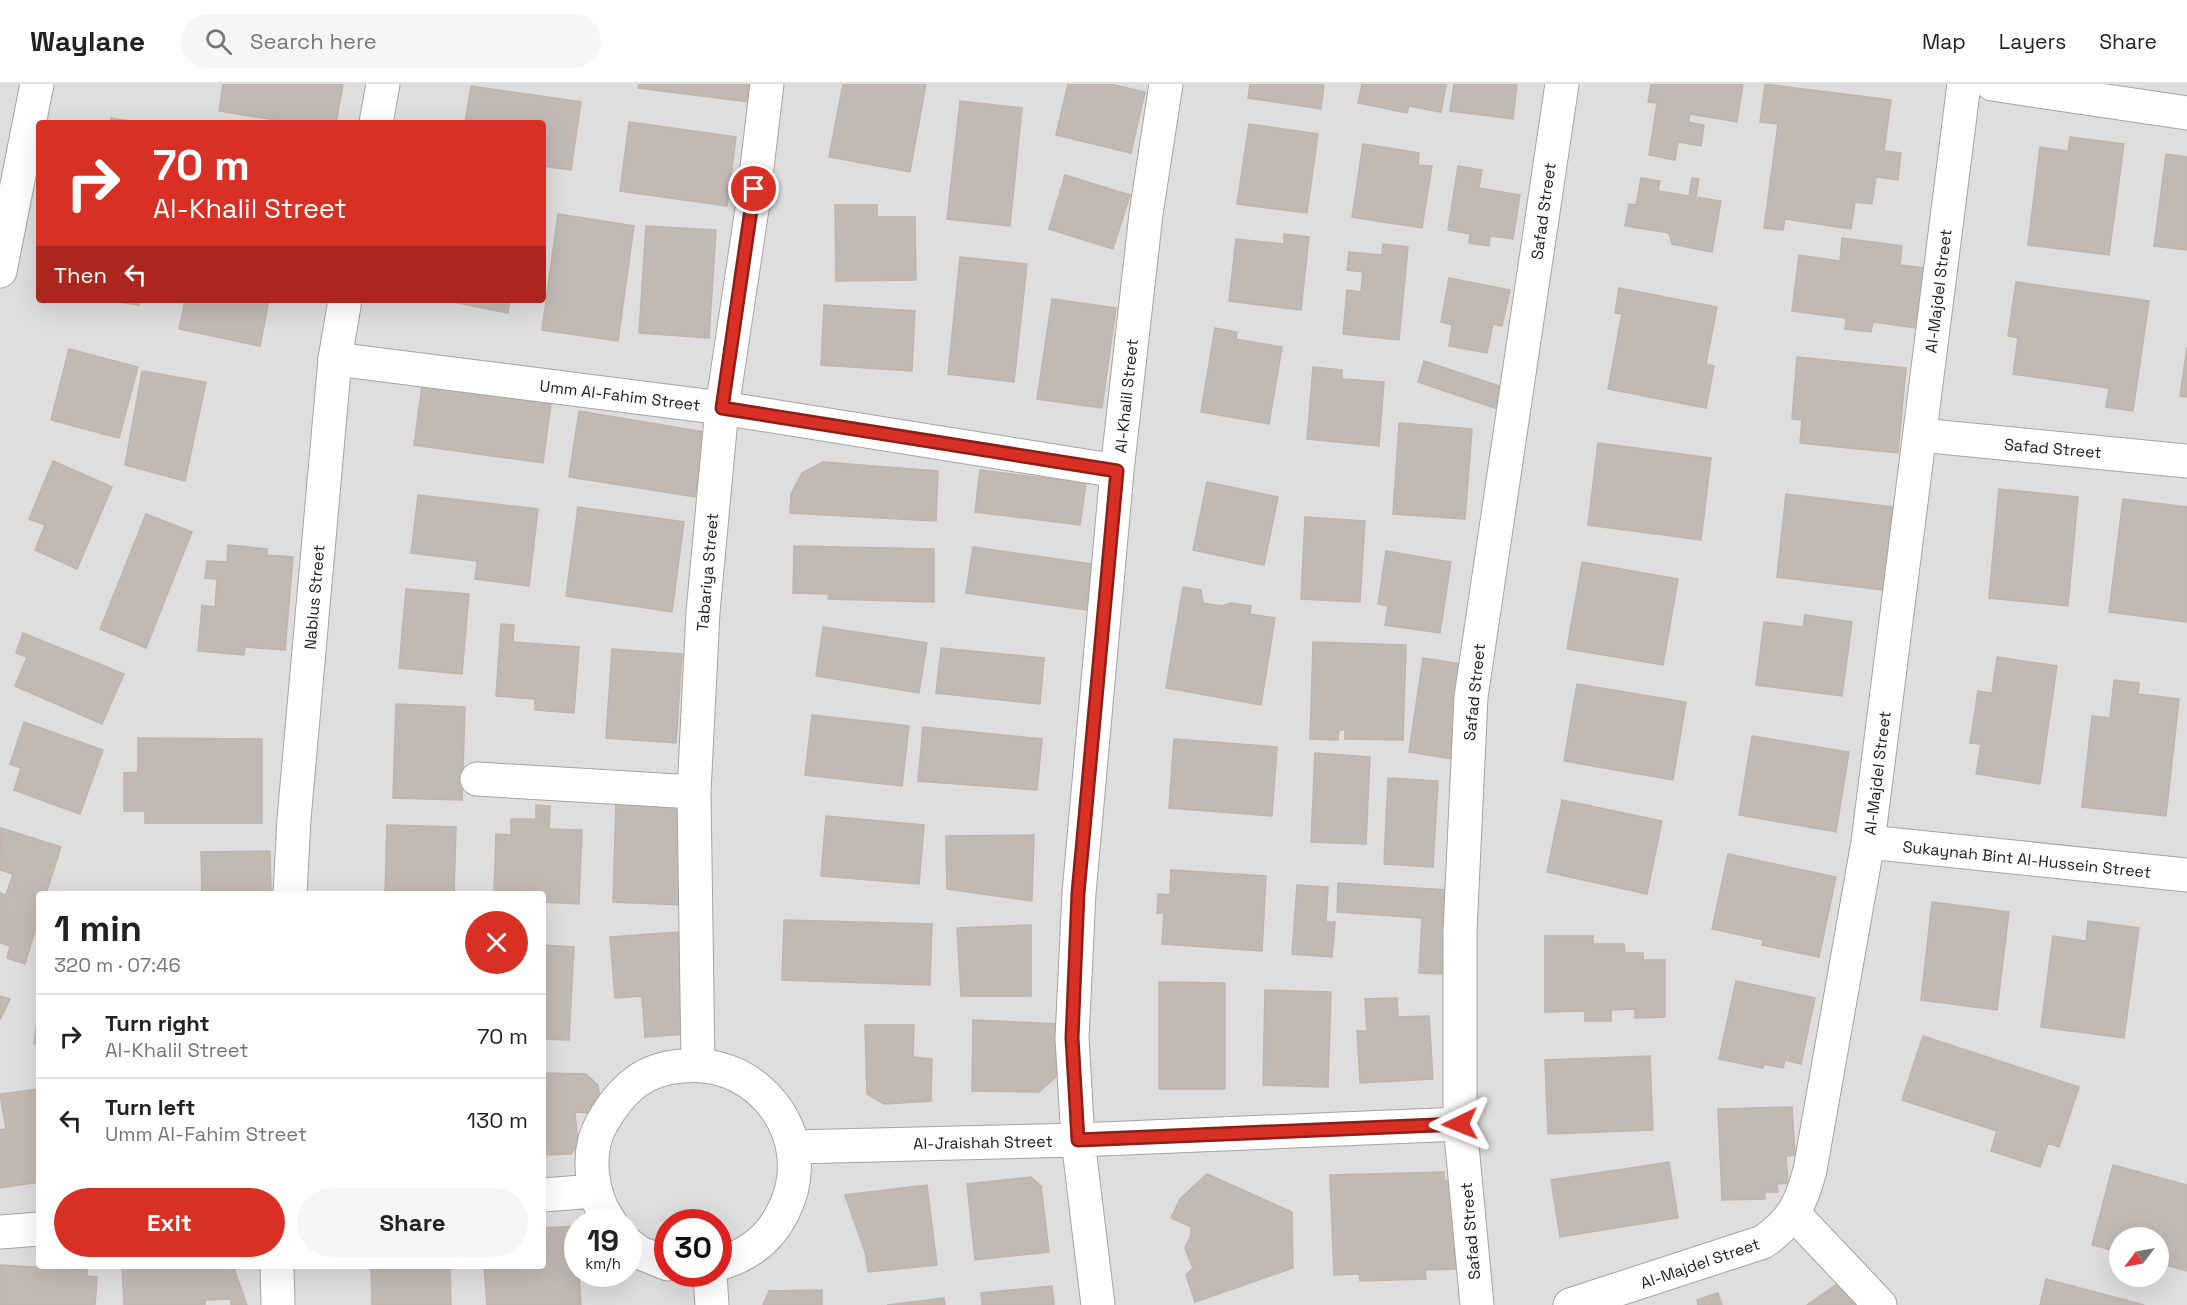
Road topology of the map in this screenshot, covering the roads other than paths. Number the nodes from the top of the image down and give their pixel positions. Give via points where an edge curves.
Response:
1 (37, 84) edge
2 (383, 84) edge
3 (767, 84) edge
4 (1166, 84) edge
5 (1562, 84) edge
6 (1964, 84) edge
7 (1992, 84) edge
8 (2187, 113) edge
9 (377, 120) edge
10 (4, 228) edge
11 (0, 272) edge
12 (344, 303) edge
13 (335, 359) junction
14 (722, 408) junction
15 (1920, 435) junction
16 (2187, 461) edge
17 (1117, 471) junction
18 (477, 779) dead end
19 (694, 792) junction
20 (1868, 842) junction
21 (2187, 876) edge
22 (291, 891) edge
23 (698, 1064) junction
24 (1460, 1124) junction
25 (1078, 1140) junction
26 (794, 1147) junction
27 (595, 1191) junction
28 (546, 1196) edge
29 (602, 1209) edge
30 (1794, 1214) junction
31 (36, 1230) edge
32 (0, 1232) edge
33 (732, 1260) edge
34 (277, 1269) edge
35 (711, 1287) edge
36 (278, 1305) edge
37 (712, 1305) edge
38 (1098, 1305) edge
39 (1477, 1305) edge
40 (1570, 1305) edge
41 (1880, 1305) edge

1 - 10 street
2 - 9 street
3 - 14 street, Tabariya Street
4 - 17 street, Al-Khalil Street via 1146,213
5 - 24 street, Safad Street via 1471,697 1460,931
6 - 15 street, Al-Majdel Street
7 - 8 street
10 - 11 street
12 - 13 street, Nablus Street
13 - 14 street, Umm Al-Fahim Street
13 - 22 street, Nablus Street via 294,819
14 - 17 street, Umm Al-Fahim Street
14 - 19 street, Tabariya Street via 703,612
15 - 16 street, Safad Street
15 - 20 street, Al-Majdel Street
17 - 25 street, Al-Khalil Street via 1078,893 1072,1038
18 - 19 street
19 - 23 street, Tabariya Street
20 - 21 street, Sukaynah Bint Al-Hussein Street
20 - 30 street, Al-Majdel Street via 1810,1170
23 - 26 street via 731,1072 760,1089 782,1115
23 - 27 street via 667,1067 637,1080 614,1102 598,1129 592,1160
24 - 25 street, Al-Jraishah Street
24 - 39 street, Safad Street
25 - 26 street, Al-Jraishah Street
25 - 38 street, Al-Khalil Street
26 - 33 street via 795,1174 789,1201 777,1225 759,1245
27 - 28 street
27 - 29 street
30 - 40 street, Al-Majdel Street via 1763,1242
30 - 41 street
31 - 32 street
34 - 36 street
35 - 37 street

